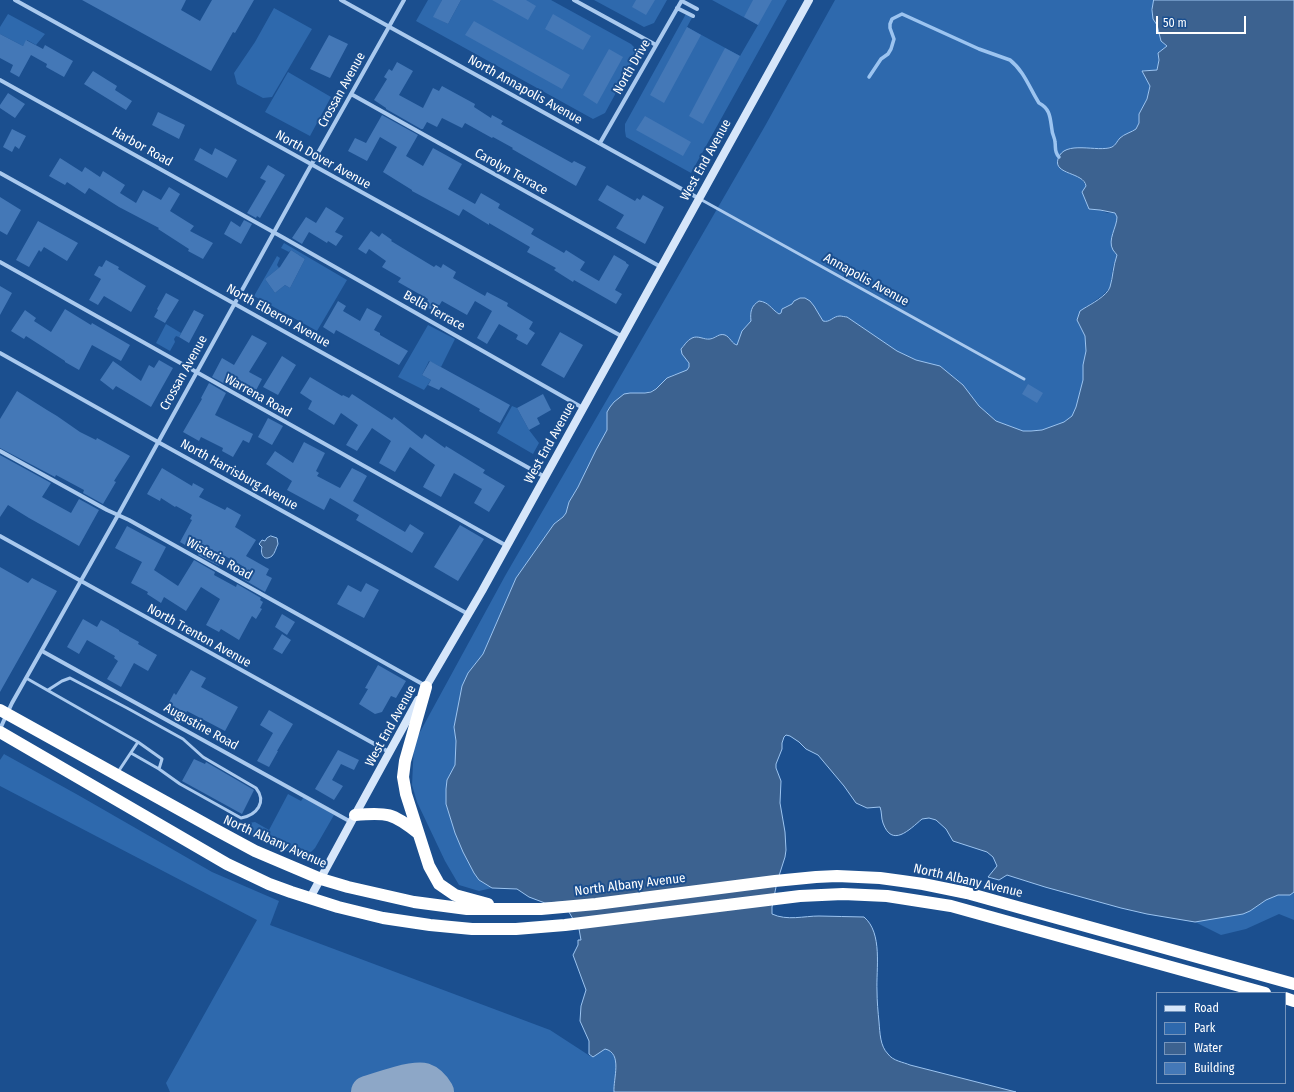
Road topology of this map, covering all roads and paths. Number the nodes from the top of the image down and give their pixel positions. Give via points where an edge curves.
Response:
1 (15, 0) edge
2 (341, 0) edge
3 (404, 0) edge
4 (574, 0) edge
5 (682, 0) edge
6 (809, 0) edge
7 (678, 8) junction
8 (697, 9) dead end
9 (693, 16) dead end
10 (389, 27) junction
11 (656, 45) junction
12 (0, 80) edge
13 (351, 94) junction
14 (600, 143) junction
15 (311, 165) junction
16 (0, 173) edge
17 (698, 198) junction
18 (274, 234) junction
19 (0, 262) edge
20 (661, 267) junction
21 (234, 303) junction
22 (623, 337) junction
23 (0, 353) edge
24 (196, 373) junction
25 (1024, 379) dead end
26 (583, 408) junction
27 (158, 442) junction
28 (0, 451) edge
29 (545, 477) junction
30 (118, 515) junction
31 (0, 536) edge
32 (507, 546) junction
33 (80, 582) junction
34 (468, 614) junction
35 (42, 651) junction
36 (26, 678) junction
37 (426, 686) junction
38 (48, 690) junction
39 (4, 712) edge
40 (0, 731) edge
41 (138, 742) junction
42 (389, 752) junction
43 (131, 753) junction
44 (159, 769) junction
45 (117, 775) junction
46 (353, 818) junction
47 (418, 833) junction
48 (321, 879) junction
49 (310, 898) junction
50 (517, 910) junction
51 (1294, 984) edge
52 (1261, 992) edge

1 - 15 street, North Dover Avenue
2 - 10 street, North Annapolis Avenue
3 - 10 street, Crossan Avenue
4 - 11 street
5 - 7 street, North Drive
5 - 8 street
6 - 17 main road, West End Avenue
7 - 9 street
7 - 11 street, North Drive
10 - 13 street, Crossan Avenue
10 - 14 street, North Annapolis Avenue
11 - 14 street, North Drive
12 - 18 street, Harbor Road
13 - 15 street, Crossan Avenue
13 - 20 street, Carolyn Terrace
14 - 17 street, North Annapolis Avenue
15 - 18 street, Crossan Avenue
15 - 22 street, North Dover Avenue
16 - 21 street, North Elberon Avenue
17 - 20 main road, West End Avenue
17 - 25 lane, Annapolis Avenue
18 - 21 street, Crossan Avenue
18 - 26 street, Bella Terrace
19 - 24 street, Warrena Road
20 - 22 main road, West End Avenue
21 - 24 street, Crossan Avenue
21 - 29 street, North Elberon Avenue
22 - 26 main road, West End Avenue
23 - 27 street, North Harrisburg Avenue
24 - 27 street, Crossan Avenue
24 - 32 street, Warrena Road
26 - 29 main road, West End Avenue
27 - 30 street, Crossan Avenue
27 - 34 street, North Harrisburg Avenue
28 - 30 street, Wisteria Road
29 - 32 main road, West End Avenue
30 - 33 street, Crossan Avenue
30 - 37 street, Wisteria Road
31 - 33 street, North Trenton Avenue
32 - 34 main road, West End Avenue
33 - 35 street, Crossan Avenue
33 - 42 street, North Trenton Avenue
34 - 37 main road, West End Avenue
35 - 36 street, Crossan Avenue
35 - 46 street, Augustine Road
36 - 38 lane
36 - 39 street, Crossan Avenue
37 - 42 main road, West End Avenue
37 - 47 highway via 403,769 406,794
38 - 41 lane
38 - 44 lane via 70,678 127,708 182,739 203,757 256,788 261,794 259,806 254,813 241,818 180,784
39 - 40 street, Crossan Avenue
39 - 45 highway, North Albany Avenue
40 - 49 highway via 227,864 269,884
41 - 43 lane
41 - 44 lane via 162,759
42 - 46 main road, West End Avenue
43 - 44 lane
43 - 45 lane
45 - 48 highway, North Albany Avenue via 235,841
46 - 47 highway via 377,813 392,815
46 - 48 main road, West End Avenue
47 - 50 highway via 432,872 443,888 462,898
48 - 49 main road, West End Avenue
48 - 50 highway, North Albany Avenue via 414,902 467,909
49 - 52 highway via 363,913 430,925 494,930 541,928 800,896 887,896 951,906
50 - 51 highway, North Albany Avenue via 596,904 798,879 873,877 945,888 989,899

